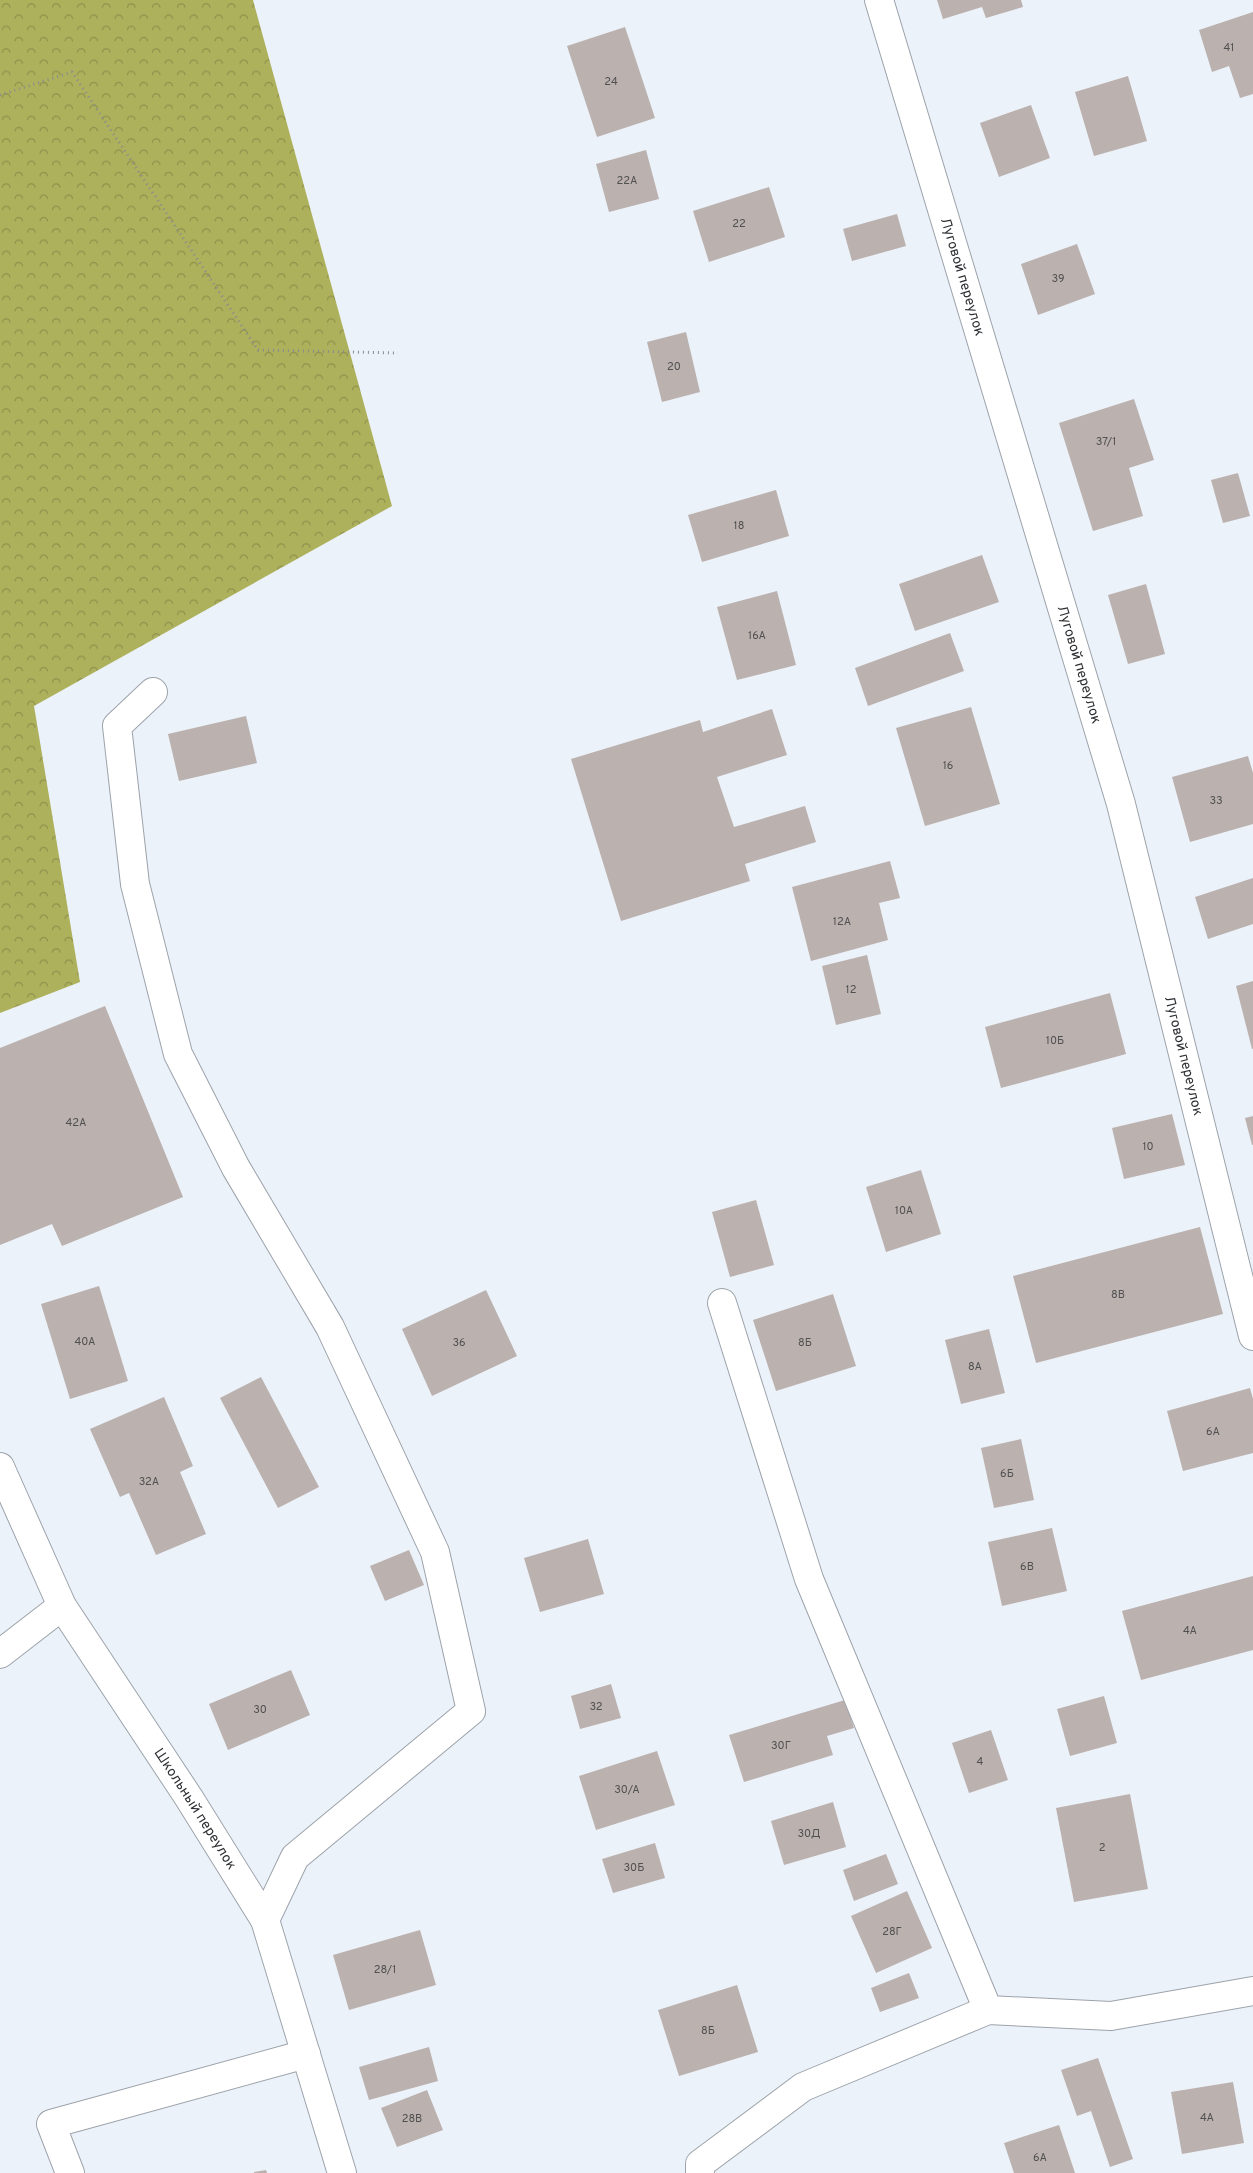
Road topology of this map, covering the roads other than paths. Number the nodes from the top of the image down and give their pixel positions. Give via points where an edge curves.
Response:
1 (879, 0) edge
2 (153, 692) dead end
3 (722, 1303) dead end
4 (1253, 1336) edge
5 (0, 1467) edge
6 (62, 1606) junction
7 (0, 1654) edge
8 (265, 1920) junction
9 (1253, 1991) edge
10 (988, 2010) junction
11 (306, 2054) junction
12 (70, 2173) edge
13 (342, 2173) edge
14 (700, 2173) edge

1 - 4 street, Луговой переулок via 1121,804
2 - 8 street via 117,726 135,884 178,1054 236,1168 330,1327 435,1552 471,1711 295,1857
3 - 10 street via 809,1579
5 - 6 street, Школьный переулок
6 - 7 street
6 - 8 street, Школьный переулок
8 - 11 street, Школьный переулок
9 - 10 street via 1111,2016
10 - 14 street via 803,2087 700,2164
11 - 12 street via 51,2124
11 - 13 street, Школьный переулок

